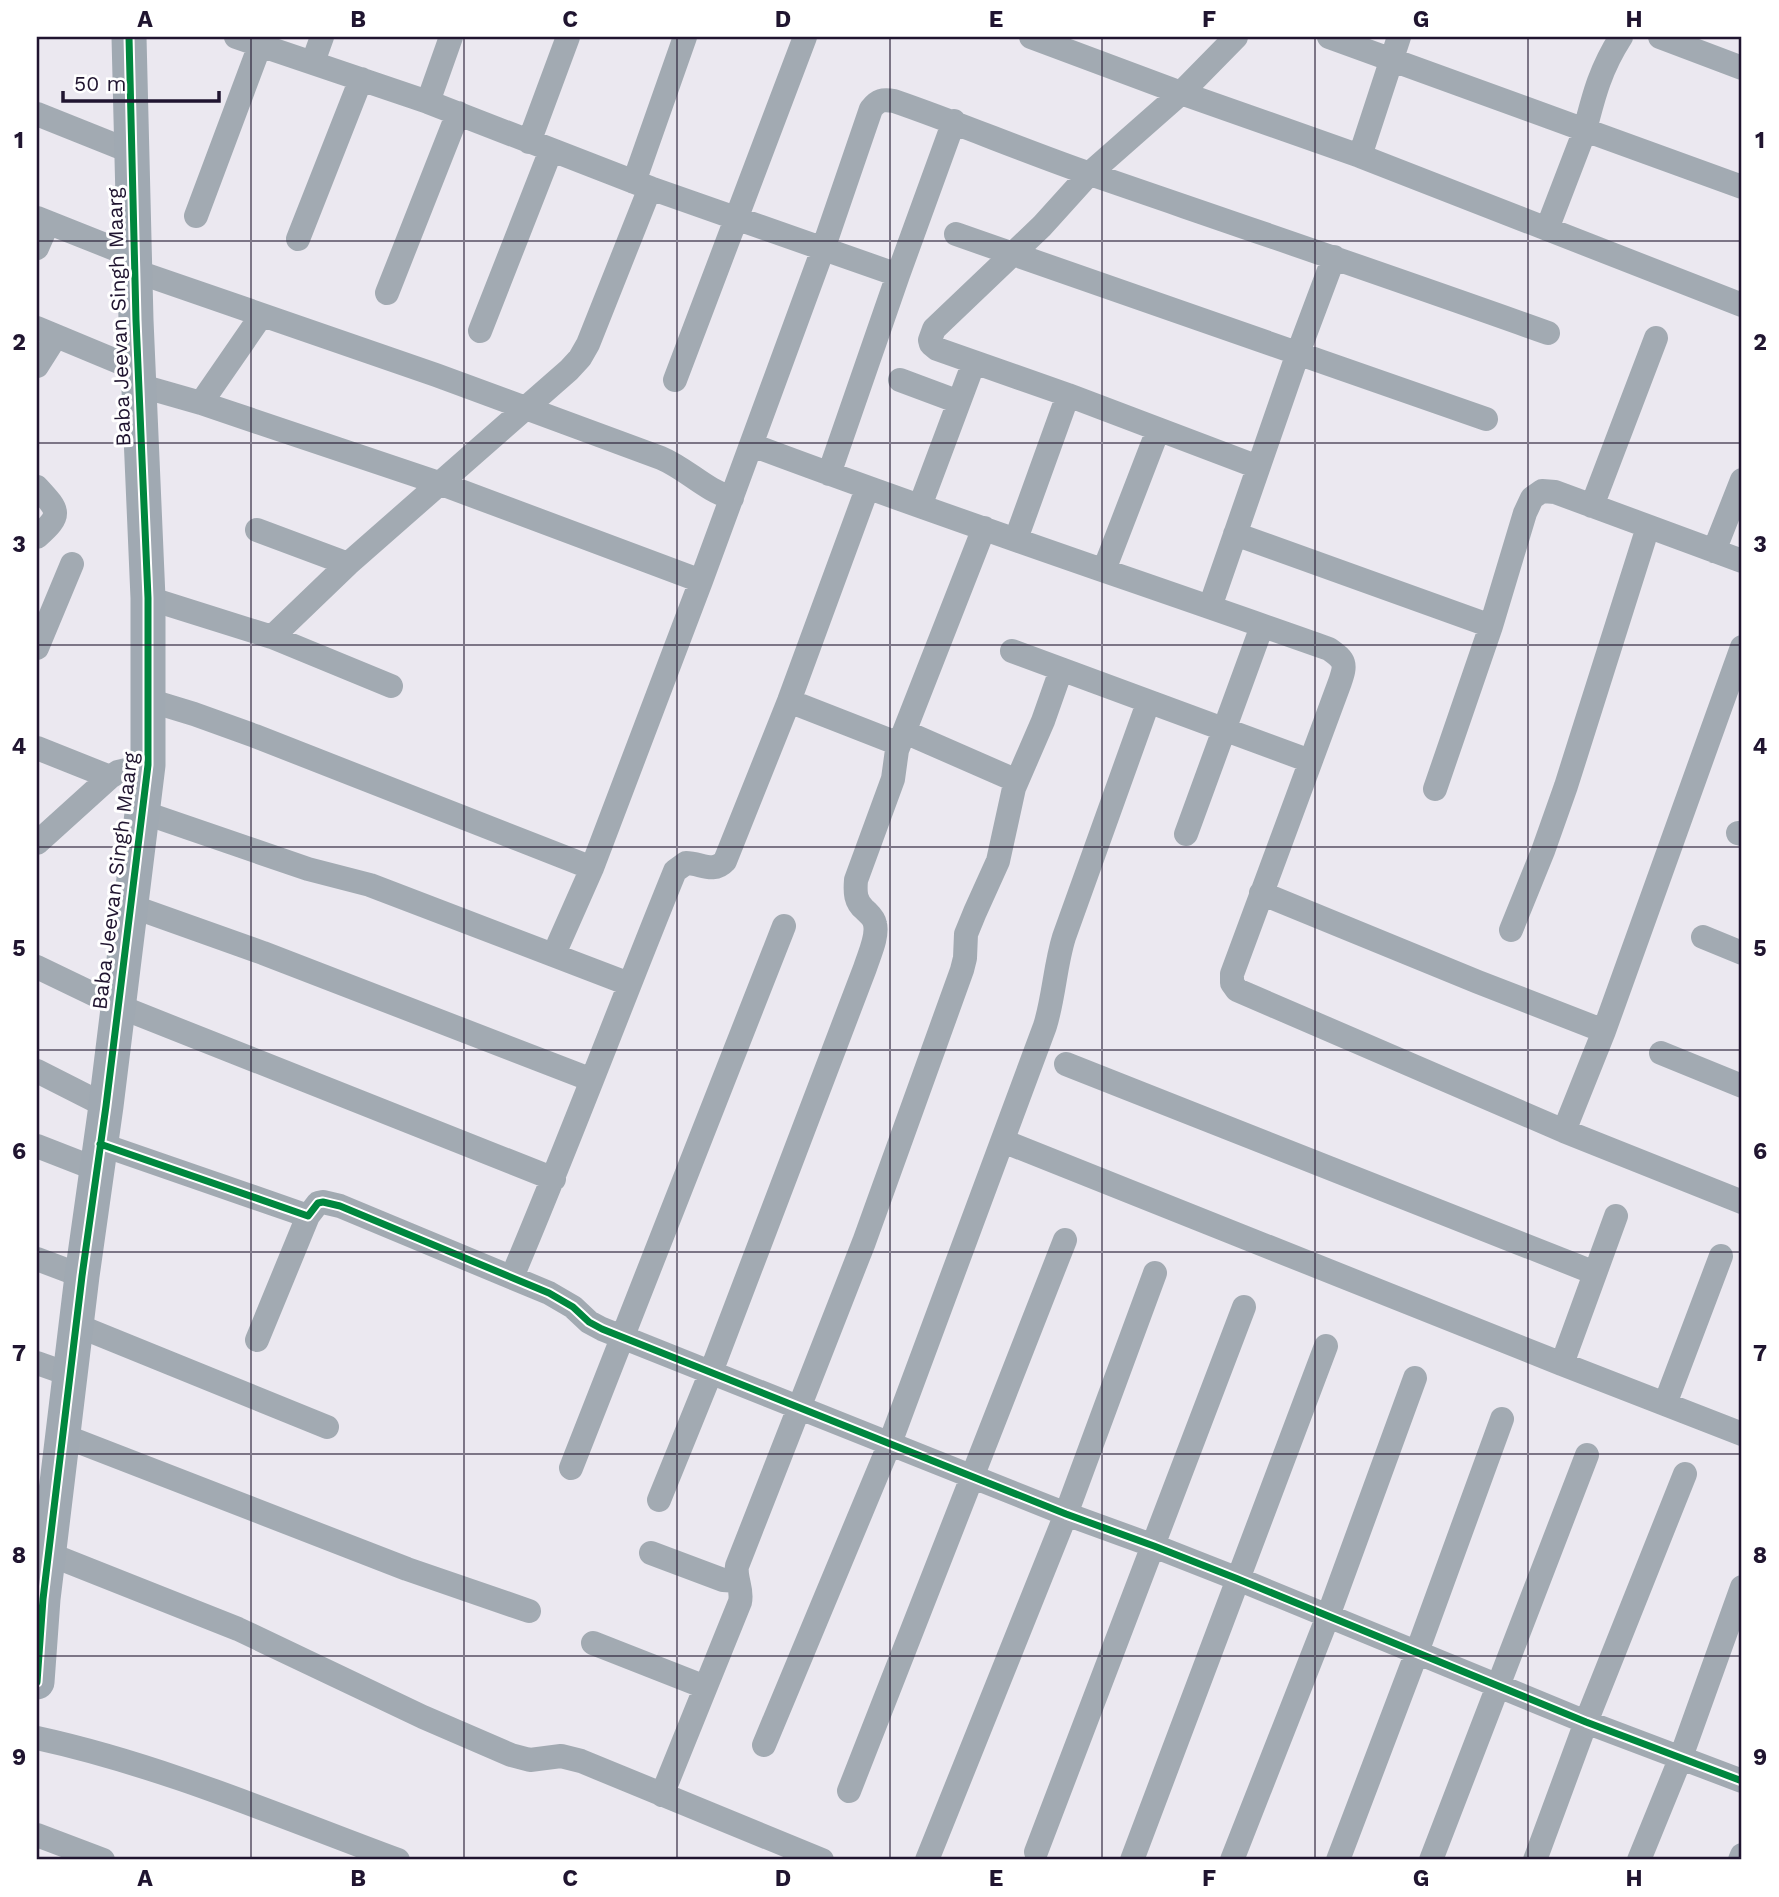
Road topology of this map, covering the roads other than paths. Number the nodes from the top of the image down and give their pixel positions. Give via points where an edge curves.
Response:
1 (129, 37) edge
2 (236, 37) edge
3 (322, 37) edge
4 (451, 37) edge
5 (568, 37) edge
6 (685, 37) edge
7 (805, 37) edge
8 (1031, 37) edge
9 (1236, 37) edge
10 (1329, 37) edge
11 (1399, 37) edge
12 (1621, 37) edge
13 (1660, 37) edge
14 (260, 45) junction
15 (1391, 61) junction
16 (313, 62) junction
17 (1742, 68) edge
18 (361, 79) junction
19 (1181, 93) junction
20 (428, 102) junction
21 (458, 113) junction
22 (37, 114) edge
23 (954, 121) junction
24 (1585, 130) junction
25 (540, 146) junction
26 (132, 152) junction
27 (1360, 156) junction
28 (1089, 174) junction
29 (642, 185) junction
30 (1742, 187) edge
31 (196, 216) dead end
32 (737, 219) junction
33 (42, 221) edge
34 (1547, 229) junction
35 (956, 234) dead end
36 (298, 239) dead end
37 (37, 248) edge
38 (823, 249) junction
39 (1014, 253) junction
40 (1334, 257) junction
41 (135, 264) junction
42 (898, 275) junction
43 (387, 293) dead end
44 (1742, 305) edge
45 (261, 316) junction
46 (480, 331) dead end
47 (46, 332) edge
48 (1548, 333) dead end
49 (1656, 338) dead end
50 (1298, 353) junction
51 (974, 362) junction
52 (37, 366) edge
53 (138, 378) junction
54 (675, 380) dead end
55 (900, 380) dead end
56 (1068, 395) junction
57 (959, 402) junction
58 (201, 404) junction
59 (524, 409) junction
60 (1486, 419) dead end
61 (1158, 430) junction
62 (752, 445) junction
63 (1258, 467) junction
64 (829, 474) junction
65 (1742, 480) edge
66 (439, 483) junction
67 (37, 487) edge
68 (867, 489) junction
69 (732, 498) junction
70 (920, 506) junction
71 (1592, 506) junction
72 (1648, 527) junction
73 (984, 528) junction
74 (257, 530) dead end
75 (1234, 534) junction
76 (37, 537) edge
77 (1016, 539) junction
78 (1714, 551) junction
79 (1742, 561) edge
80 (72, 564) dead end
81 (348, 564) junction
82 (1104, 570) junction
83 (701, 581) junction
84 (148, 598) junction
85 (1210, 607) junction
86 (1262, 626) junction
87 (1491, 626) junction
88 (272, 637) junction
89 (1742, 646) edge
90 (37, 648) edge
91 (1012, 651) dead end
92 (1061, 670) junction
93 (391, 686) dead end
94 (148, 700) junction
95 (789, 701) junction
96 (1148, 703) junction
97 (1224, 731) junction
98 (902, 738) junction
99 (37, 748) edge
100 (1310, 761) junction
101 (148, 765) junction
102 (110, 777) junction
103 (1017, 781) junction
104 (1435, 789) dead end
105 (142, 812) junction
106 (1186, 834) dead end
107 (37, 843) edge
108 (592, 868) junction
109 (1261, 893) junction
110 (131, 906) junction
111 (783, 926) dead end
112 (1511, 930) dead end
113 (1703, 937) dead end
114 (1742, 953) edge
115 (554, 954) junction
116 (37, 967) edge
117 (629, 984) junction
118 (118, 1006) junction
119 (1604, 1031) junction
120 (1661, 1053) dead end
121 (1066, 1063) dead end
122 (37, 1071) edge
123 (592, 1080) junction
124 (1742, 1086) edge
125 (106, 1106) junction
126 (1564, 1131) junction
127 (1003, 1141) junction
128 (37, 1146) edge
129 (98, 1156) junction
130 (554, 1179) junction
131 (1742, 1202) edge
132 (308, 1216) junction
133 (1616, 1216) dead end
134 (1065, 1240) dead end
135 (1721, 1255) dead end
136 (37, 1259) edge
137 (1155, 1273) dead end
138 (1595, 1273) junction
139 (82, 1276) junction
140 (512, 1277) junction
141 (1244, 1307) dead end
142 (76, 1325) junction
143 (623, 1337) junction
144 (257, 1340) dead end
145 (1326, 1346) dead end
146 (37, 1363) edge
147 (1562, 1364) junction
148 (711, 1372) junction
149 (71, 1376) junction
150 (1415, 1378) dead end
151 (1665, 1404) junction
152 (799, 1407) junction
153 (1502, 1419) dead end
154 (327, 1427) dead end
155 (1742, 1434) edge
156 (64, 1436) junction
157 (890, 1443) junction
158 (1587, 1455) dead end
159 (571, 1468) dead end
160 (1685, 1474) dead end
161 (973, 1477) junction
162 (47, 1495) edge
163 (659, 1500) dead end
164 (1066, 1514) junction
165 (1154, 1546) junction
166 (49, 1553) junction
167 (651, 1553) dead end
168 (1238, 1579) junction
169 (738, 1581) junction
170 (1742, 1587) edge
171 (40, 1598) edge
172 (529, 1611) dead end
173 (1328, 1616) junction
174 (593, 1643) dead end
175 (1417, 1652) junction
176 (37, 1682) edge
177 (1497, 1686) junction
178 (705, 1687) junction
179 (1586, 1722) junction
180 (37, 1738) edge
181 (764, 1745) dead end
182 (1681, 1757) junction
183 (1742, 1781) edge
184 (849, 1791) dead end
185 (662, 1795) junction
186 (37, 1835) edge
187 (1036, 1853) dead end
188 (1742, 1855) edge
189 (103, 1860) edge
190 (398, 1860) edge
191 (822, 1860) edge
192 (927, 1860) edge
193 (1132, 1860) edge
194 (1231, 1860) edge
195 (1338, 1860) edge
196 (1431, 1860) edge
197 (1535, 1860) edge
198 (1639, 1860) edge
199 (1740, 1860) edge

1 - 26 street, Baba Jeevan Singh Maarg
2 - 14 street
3 - 16 street
4 - 20 street
5 - 25 street
6 - 29 street
7 - 32 street
8 - 19 street
9 - 19 street
10 - 15 street
11 - 15 street
12 - 24 street via 1607,59
13 - 17 street
14 - 16 street
14 - 31 street
15 - 24 street
15 - 27 street
16 - 18 street
18 - 20 street
18 - 36 street
19 - 27 street
19 - 28 street
20 - 21 street
21 - 25 street
21 - 43 street
22 - 26 street
23 - 28 street
23 - 38 street via 894,101 877,102
23 - 42 street
24 - 30 street
24 - 34 street
25 - 29 street
25 - 46 street
26 - 41 street, Baba Jeevan Singh Maarg
27 - 34 street
28 - 39 street
28 - 40 street
29 - 32 street
29 - 59 street via 588,344 569,370
32 - 38 street
32 - 54 street
33 - 37 street
33 - 41 street
34 - 44 street
35 - 39 street
38 - 42 street
38 - 62 street
39 - 50 street
39 - 51 street via 931,335 934,347
40 - 48 street
40 - 50 street
41 - 45 street
41 - 53 street, Baba Jeevan Singh Maarg
42 - 64 street
45 - 58 street
45 - 59 street
47 - 52 street
47 - 53 street
49 - 71 street
50 - 60 street
50 - 63 street
51 - 56 street
51 - 57 street
53 - 58 street
53 - 84 street, Baba Jeevan Singh Maarg
55 - 57 street
56 - 61 street
56 - 77 street
57 - 70 street
58 - 66 street
59 - 66 street
59 - 69 street via 673,463 715,492
61 - 63 street
61 - 82 street
62 - 64 street
62 - 69 street
63 - 75 street
64 - 68 street
65 - 78 street
66 - 81 street
66 - 83 street
67 - 76 street via 55,509 55,517
68 - 70 street
68 - 95 street
69 - 83 street
70 - 73 street
71 - 72 street
71 - 87 street via 1555,492 1542,491 1532,498
72 - 78 street
72 - 112 street via 1566,786
73 - 77 street
73 - 98 street
74 - 81 street
75 - 85 street
75 - 87 street
77 - 82 street
78 - 79 street
80 - 90 street
81 - 88 street
82 - 85 street
83 - 108 street
84 - 88 street
84 - 94 street, Baba Jeevan Singh Maarg
85 - 86 street
86 - 97 street
86 - 100 street via 1329,649 1345,667
87 - 104 street
88 - 93 street
89 - 119 street
91 - 92 street
92 - 96 street
92 - 103 street
94 - 101 street, Baba Jeevan Singh Maarg
94 - 108 street via 255,736
95 - 98 street
95 - 117 street via 725,862 713,869 685,863 675,871
96 - 97 street
96 - 127 street via 1064,937 1049,1014
97 - 100 street
97 - 106 street
98 - 103 street
98 - 148 street via 893,779 856,880 860,905 875,923 865,968
99 - 102 street
100 - 109 street
101 - 102 street
101 - 105 street, Baba Jeevan Singh Maarg
102 - 107 street
103 - 152 street via 998,861 966,934 965,958 955,989
105 - 110 street, Baba Jeevan Singh Maarg
105 - 115 street via 308,869 370,885
108 - 115 street
109 - 119 street
109 - 126 street via 1232,974 1237,990
110 - 118 street, Baba Jeevan Singh Maarg
110 - 123 street
111 - 143 street
113 - 114 street
115 - 117 street
116 - 118 street
117 - 123 street
118 - 125 street, Baba Jeevan Singh Maarg
118 - 130 street
119 - 126 street
120 - 124 street
121 - 138 street
122 - 125 street
123 - 130 street
125 - 129 street, Baba Jeevan Singh Maarg
126 - 131 street
127 - 147 street
127 - 157 street
128 - 129 street
129 - 132 street
129 - 139 street, Baba Jeevan Singh Maarg
130 - 140 street
132 - 140 street via 318,1203 330,1203
132 - 144 street
133 - 138 street
134 - 161 street
135 - 151 street
136 - 139 street
137 - 164 street
138 - 147 street
139 - 142 street, Baba Jeevan Singh Maarg
140 - 143 street via 562,1300 589,1322
141 - 165 street
142 - 149 street, Baba Jeevan Singh Maarg
142 - 154 street
143 - 148 street
143 - 159 street
145 - 168 street
146 - 149 street
147 - 151 street
148 - 152 street
148 - 163 street
149 - 156 street, Baba Jeevan Singh Maarg
150 - 173 street
151 - 155 street
152 - 157 street
152 - 169 street via 737,1566
153 - 175 street
156 - 162 street, Baba Jeevan Singh Maarg
156 - 172 street via 407,1569
157 - 161 street
157 - 181 street
158 - 177 street
160 - 179 street
161 - 164 street
161 - 184 street
162 - 166 street, Baba Jeevan Singh Maarg
164 - 165 street
164 - 192 street
165 - 168 street
165 - 187 street
166 - 171 street, Baba Jeevan Singh Maarg
166 - 185 street via 238,1629 511,1755 530,1760 571,1758
167 - 169 street via 723,1580
168 - 173 street
168 - 193 street
169 - 178 street via 740,1602
170 - 182 street
171 - 176 street, Baba Jeevan Singh Maarg
173 - 175 street
173 - 194 street
174 - 178 street
175 - 177 street
175 - 195 street
177 - 179 street
177 - 196 street
178 - 185 street
179 - 182 street
179 - 197 street
180 - 190 street via 187,1782
182 - 183 street
182 - 198 street
185 - 191 street
186 - 189 street
188 - 199 street

